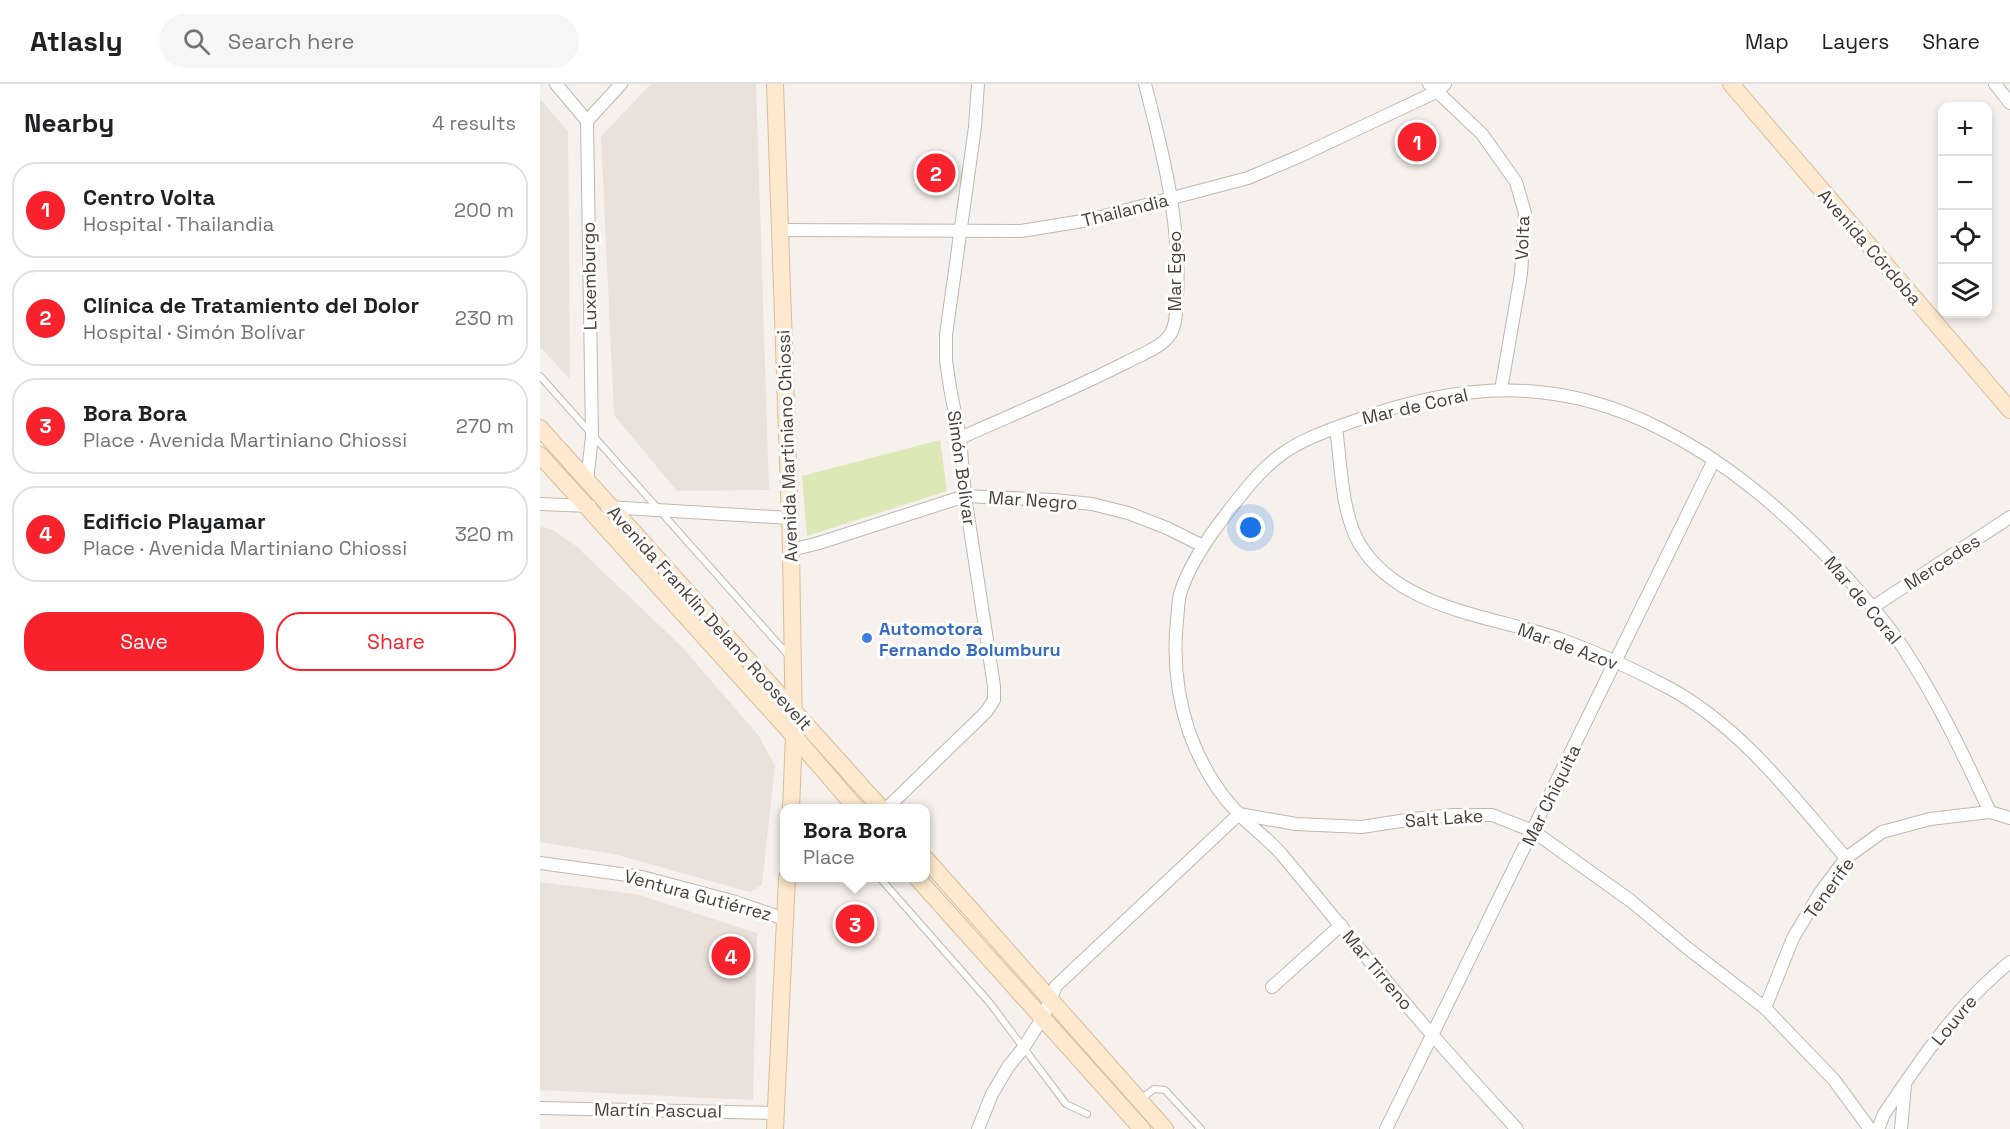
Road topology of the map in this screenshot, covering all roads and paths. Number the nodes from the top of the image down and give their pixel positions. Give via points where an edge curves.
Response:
1 (556, 84) edge
2 (621, 84) edge
3 (775, 84) edge
4 (978, 84) edge
5 (1145, 84) edge
6 (1731, 84) edge
7 (1995, 84) edge
8 (1437, 87) edge
9 (2010, 103) edge
10 (587, 121) junction
11 (1172, 199) junction
12 (780, 230) junction
13 (959, 232) junction
14 (540, 376) edge
15 (1500, 390) junction
16 (2010, 410) edge
17 (540, 428) edge
18 (1336, 428) junction
19 (592, 436) junction
20 (960, 438) junction
21 (540, 455) edge
22 (1714, 460) junction
23 (587, 481) junction
24 (965, 496) junction
25 (540, 504) edge
26 (585, 506) junction
27 (611, 508) junction
28 (661, 512) junction
29 (2010, 517) edge
30 (790, 518) junction
31 (1203, 546) junction
32 (790, 550) junction
33 (1873, 607) junction
34 (792, 659) junction
35 (1616, 662) junction
36 (794, 713) junction
37 (794, 736) junction
38 (791, 804) edge
39 (853, 804) edge
40 (876, 804) edge
41 (891, 804) edge
42 (1990, 812) junction
43 (1239, 814) junction
44 (2010, 818) edge
45 (1533, 831) junction
46 (1846, 858) junction
47 (540, 863) edge
48 (930, 864) edge
49 (787, 882) edge
50 (884, 882) edge
51 (921, 882) edge
52 (785, 919) junction
53 (1341, 925) junction
54 (2010, 962) edge
55 (1272, 987) dead end
56 (1050, 1000) junction
57 (1765, 1008) junction
58 (1043, 1017) junction
59 (1432, 1035) junction
60 (1024, 1047) junction
61 (1905, 1084) junction
62 (1139, 1100) junction
63 (540, 1108) edge
64 (1087, 1114) dead end
65 (1884, 1114) junction
66 (775, 1121) edge
67 (1901, 1125) edge
68 (978, 1129) edge
69 (1142, 1129) edge
70 (1165, 1129) edge
71 (1201, 1129) edge
72 (1386, 1129) edge
73 (1517, 1129) edge
74 (1870, 1129) edge
75 (1878, 1129) edge

1 - 10 street
2 - 10 street
3 - 12 main road, Avenida Martiniano Chiossi
4 - 13 street, Simón Bolívar
5 - 11 street, Mar Egeo
6 - 16 main road, Avenida Córdoba
7 - 9 street
8 - 11 street, Thailandia via 1248,178
8 - 15 street, Volta via 1482,134 1516,182 1525,213 1521,274
10 - 19 street, Luxemburgo
11 - 13 street, Thailandia via 1055,226
11 - 20 street, Mar Egeo via 1178,279 1170,335 1159,345 1087,382
12 - 13 street, Thailandia
12 - 30 main road, Avenida Martiniano Chiossi
13 - 20 street, Simón Bolívar via 946,360
14 - 19 lane
15 - 18 street, Mar de Coral via 1449,394
15 - 22 street, Mar de Coral via 1556,393 1603,405 1659,428
17 - 23 main road, Avenida Franklin Delano Roosevelt
18 - 31 street, Mar de Coral via 1282,454 1261,472
18 - 35 street, Mar de Azov via 1348,517 1359,543 1384,574 1457,611 1562,640
19 - 23 street, Luxemburgo
19 - 28 lane
20 - 24 street, Simón Bolívar
21 - 26 main road, Avenida Franklin Delano Roosevelt
22 - 33 street, Mar de Coral via 1770,501
22 - 35 street, Mar Chiquita
23 - 27 main road, Avenida Franklin Delano Roosevelt
24 - 31 street, Mar Negro via 1092,504 1128,513
24 - 32 street, Mar Negro
24 - 41 street, Simón Bolívar via 994,700
25 - 26 street
26 - 27 street
26 - 37 main road, Avenida Franklin Delano Roosevelt
27 - 28 street
27 - 36 main road, Avenida Franklin Delano Roosevelt
28 - 30 street
28 - 34 lane
29 - 33 street, Mercedes
30 - 32 main road, Avenida Martiniano Chiossi
31 - 43 street, Mar de Coral via 1180,595 1174,645 1179,698 1190,736 1209,776
32 - 34 main road, Avenida Martiniano Chiossi
33 - 42 street, Mar de Coral via 1904,648 1944,714
34 - 36 main road, Avenida Martiniano Chiossi
35 - 45 street, Mar Chiquita
35 - 46 street, Mar de Azov via 1672,690 1724,725 1766,765
36 - 37 main road, Avenida Martiniano Chiossi
36 - 40 main road, Avenida Franklin Delano Roosevelt
37 - 38 main road, Avenida Martiniano Chiossi
37 - 39 main road, Avenida Franklin Delano Roosevelt
42 - 44 street, Tenerife
42 - 46 street, Tenerife via 1930,819 1882,832
43 - 45 street, Salt Lake via 1296,824 1362,827 1454,814 1492,815
43 - 53 street, Mar Tirreno via 1274,845
43 - 56 street via 1056,986
45 - 57 street, Salt Lake
45 - 59 street, Mar Chiquita
46 - 57 street, Tenerife via 1793,938
47 - 52 street, Ventura Gutiérrez via 642,877
48 - 56 main road
49 - 52 main road
50 - 60 lane
51 - 58 main road
52 - 66 main road
53 - 55 street
53 - 59 street, Mar Tirreno
54 - 61 street, Louvre via 1949,1022
56 - 58 street
56 - 62 main road
57 - 74 street, Salt Lake via 1834,1080
58 - 60 street
58 - 69 main road
59 - 72 street, Mar Chiquita
59 - 73 street, Mar Tirreno
60 - 64 lane via 1066,1104
60 - 68 street via 992,1094
61 - 65 street, Louvre
61 - 67 street
62 - 70 main road
62 - 71 lane via 1154,1089 1166,1090
63 - 66 street, Martín Pascual
65 - 67 street
65 - 75 street, Louvre

